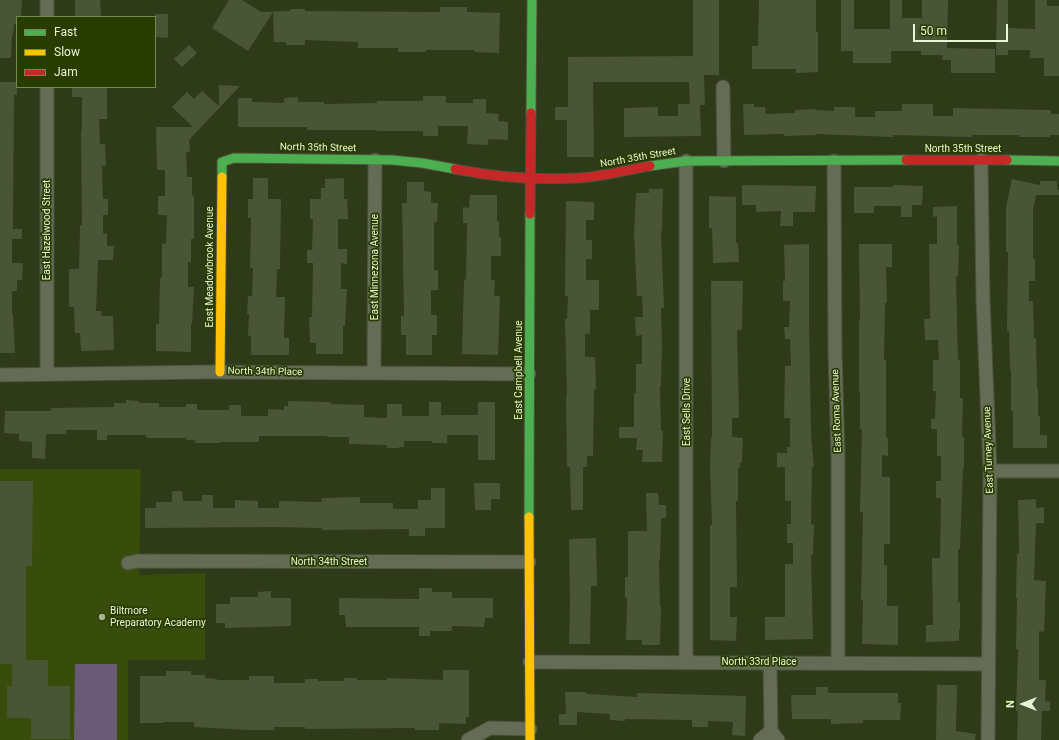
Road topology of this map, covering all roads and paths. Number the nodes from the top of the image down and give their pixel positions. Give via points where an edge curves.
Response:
1 (48, 0) edge
2 (532, 0) edge
3 (47, 16) edge
4 (723, 87) dead end
5 (47, 88) edge
6 (375, 160) junction
7 (981, 160) junction
8 (686, 161) junction
9 (724, 161) junction
10 (834, 161) junction
11 (1059, 161) edge
12 (222, 162) joint
13 (531, 177) junction
14 (220, 372) junction
15 (374, 373) junction
16 (47, 374) junction
17 (529, 374) junction
18 (0, 375) edge
19 (990, 471) junction
20 (1059, 471) edge
21 (529, 562) junction
22 (128, 563) dead end
23 (530, 662) junction
24 (686, 662) junction
25 (770, 662) junction
26 (838, 662) junction
27 (988, 664) junction
28 (530, 734) edge
29 (482, 736) edge
30 (774, 736) edge
31 (468, 740) edge
32 (760, 740) edge
33 (988, 740) edge

1 - 3 street
2 - 13 street, East Campbell Avenue
4 - 9 street
5 - 16 street, East Hazelwood Street
6 - 12 street, North 35th Street via 234,158
6 - 13 street, North 35th Street via 422,162 480,174
6 - 15 street, East Minnezona Avenue
7 - 10 street, North 35th Street
7 - 11 street, North 35th Street
7 - 19 street, East Turney Avenue via 983,300
8 - 9 street, North 35th Street
8 - 13 street, North 35th Street via 578,178
8 - 24 street, East Sells Drive
9 - 10 street, North 35th Street
10 - 26 street, East Roma Avenue
12 - 14 street, East Meadowbrook Avenue
13 - 17 street, East Campbell Avenue
14 - 15 street, North 34th Place
14 - 16 street, North 34th Place
15 - 17 street, North 34th Place
16 - 18 street, North 34th Place
17 - 21 street, East Campbell Avenue
19 - 20 street
19 - 27 street, East Turney Avenue
21 - 22 street, North 34th Street
21 - 23 street, East Campbell Avenue
23 - 24 street, North 33rd Place
23 - 28 street, East Campbell Avenue
24 - 25 street, North 33rd Place
25 - 26 street, North 33rd Place
25 - 30 street
26 - 27 street, North 33rd Place
27 - 33 street, East Turney Avenue
28 - 29 street via 490,728
29 - 31 street
30 - 32 street

